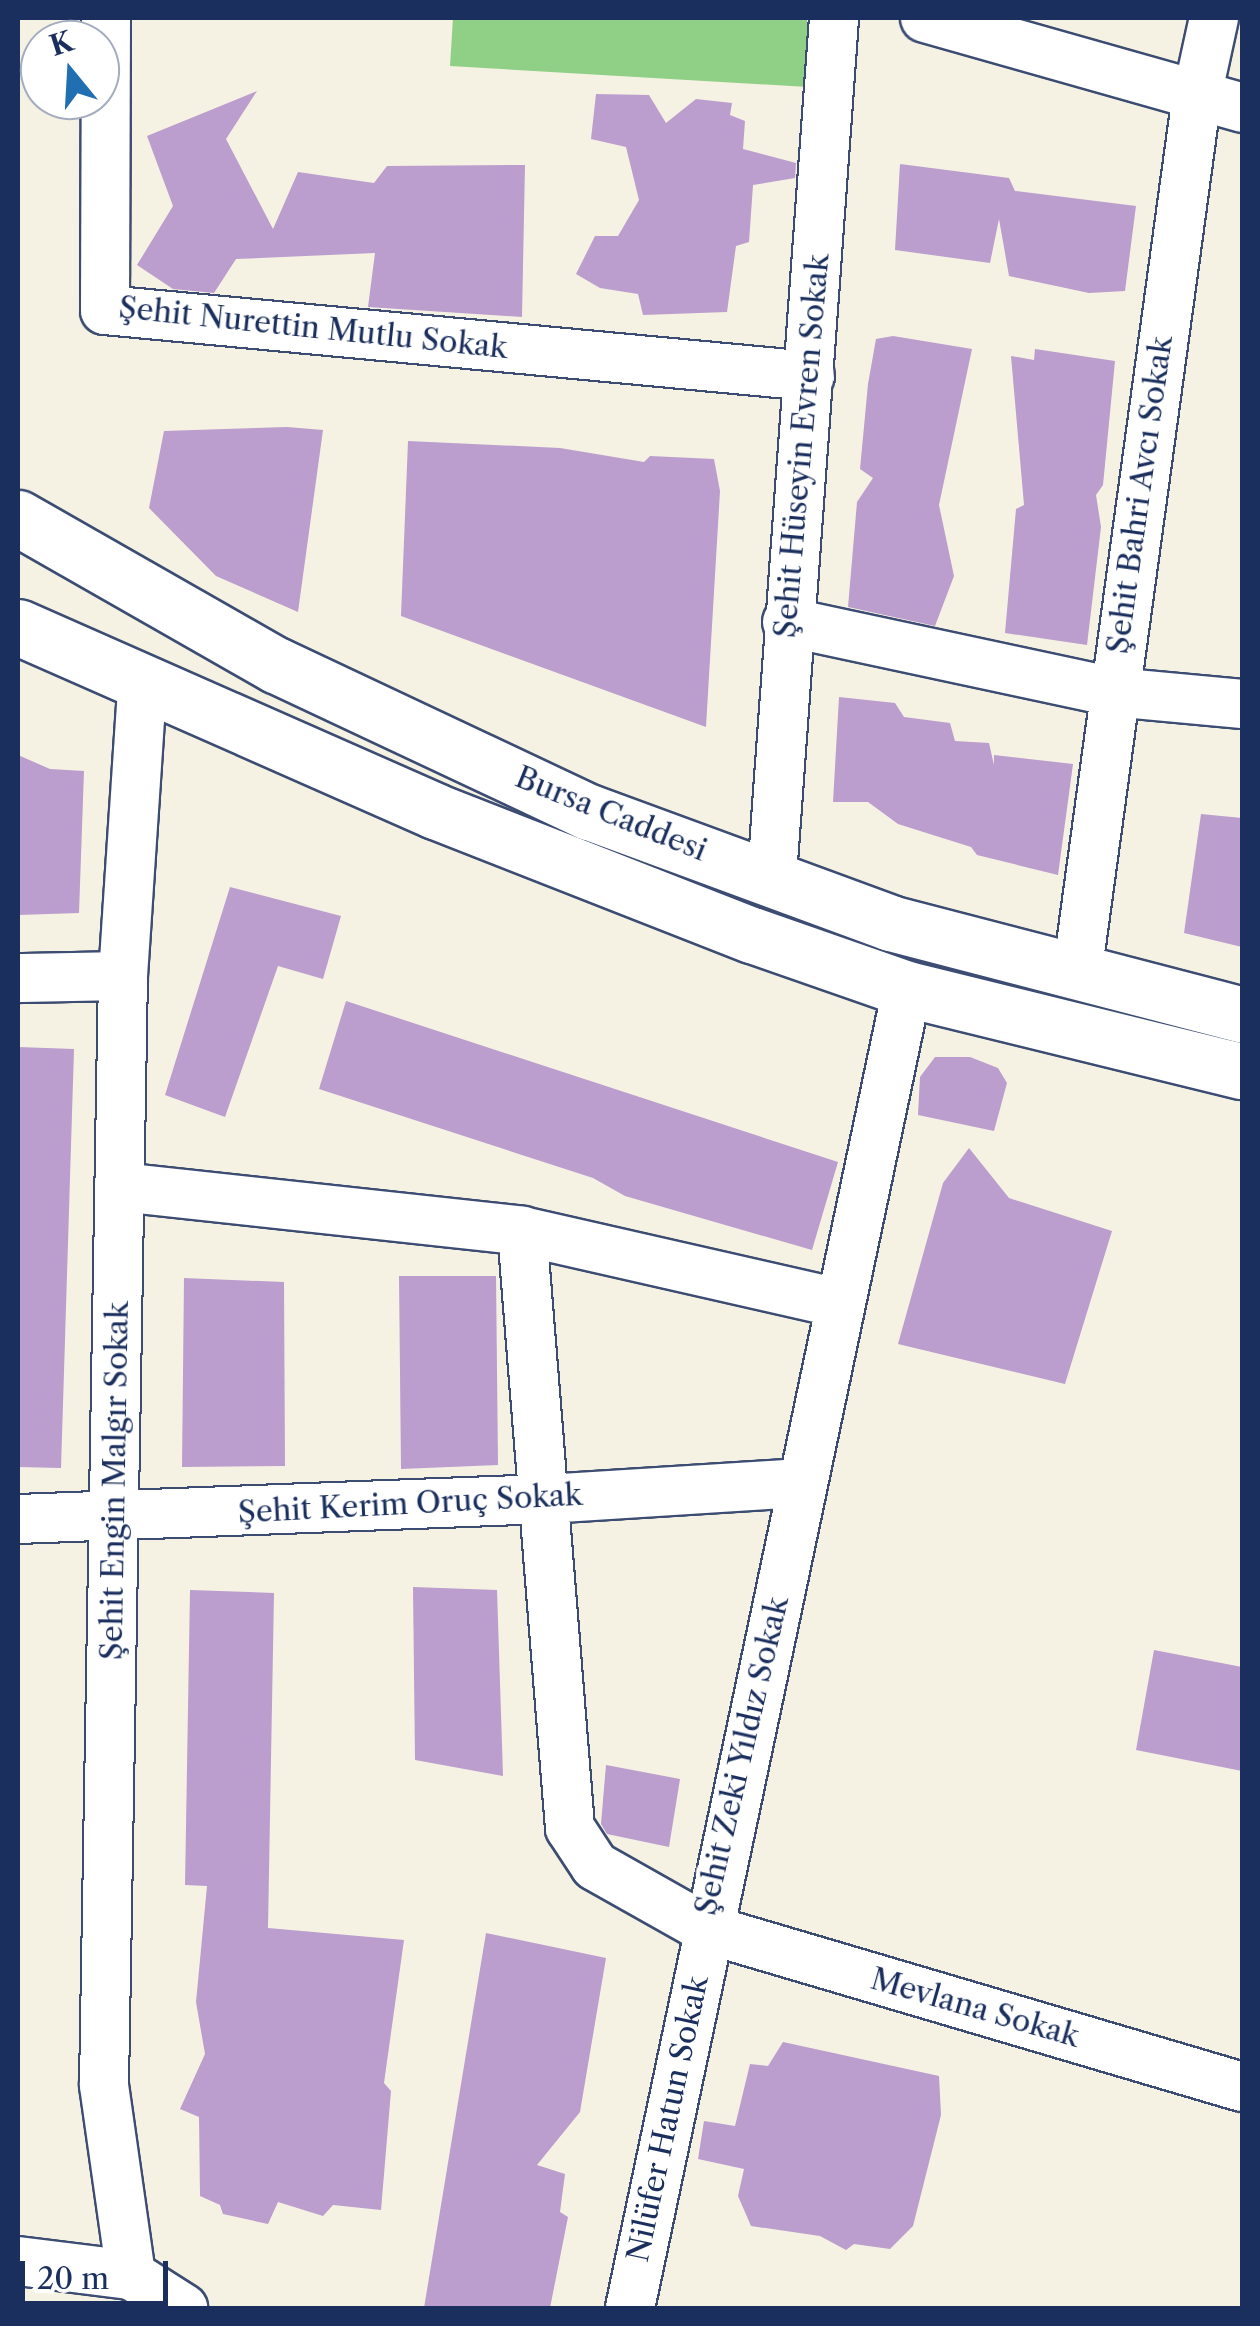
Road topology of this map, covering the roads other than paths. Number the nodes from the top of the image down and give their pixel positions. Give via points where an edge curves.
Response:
1 (106, 18) edge
2 (834, 18) edge
3 (925, 18) edge
4 (1214, 18) edge
5 (1197, 96) junction
6 (1242, 108) edge
7 (810, 376) junction
8 (18, 518) edge
9 (787, 622) junction
10 (18, 627) edge
11 (142, 687) junction
12 (1112, 692) junction
13 (1242, 704) edge
14 (772, 875) junction
15 (1077, 974) junction
16 (123, 976) junction
17 (18, 978) edge
18 (907, 988) junction
19 (1242, 1014) edge
20 (1242, 1070) edge
21 (120, 1187) junction
22 (522, 1231) junction
23 (840, 1302) junction
24 (803, 1482) junction
25 (546, 1500) junction
26 (114, 1517) junction
27 (18, 1519) edge
28 (707, 1929) junction
29 (1242, 2087) edge
30 (18, 2262) edge
31 (130, 2274) junction
32 (183, 2308) edge
33 (630, 2308) edge

1 - 7 street, Şehit Nurettin Mutlu Sokak via 106,310
2 - 7 street, Şehit Hüseyin Evren Sokak
3 - 5 street
4 - 5 street, Şehit Bahri Avcı Sokak
5 - 6 street
5 - 12 street, Şehit Bahri Avcı Sokak
7 - 9 street, Şehit Hüseyin Evren Sokak
8 - 14 main road, Bursa Caddesi via 276,665 589,812
9 - 12 street
9 - 14 street, Şehit Hüseyin Evren Sokak
10 - 11 main road, Bursa Caddesi
11 - 16 street, Şehit Engin Malgır Sokak
11 - 18 main road, Bursa Caddesi via 573,869
12 - 13 street
12 - 15 street, Şehit Bahri Avcı Sokak
14 - 15 main road, Bursa Caddesi via 890,923
15 - 19 main road, Bursa Caddesi
16 - 17 street
16 - 21 street, Şehit Engin Malgır Sokak
18 - 20 main road, Bursa Caddesi
18 - 23 street, Şehit Zeki Yıldız Sokak
21 - 22 street
21 - 26 street, Şehit Engin Malgır Sokak
22 - 23 street
22 - 25 street, Şehit Zeki Yıldız Sokak
23 - 24 street, Şehit Zeki Yıldız Sokak
24 - 25 street, Şehit Kerim Oruç Sokak
24 - 28 street, Şehit Zeki Yıldız Sokak
25 - 26 street, Şehit Kerim Oruç Sokak
25 - 28 street, Şehit Zeki Yıldız Sokak via 570,1828 595,1866
26 - 27 street, Şehit Kerim Oruç Sokak
26 - 31 street, Şehit Engin Malgır Sokak via 104,2085
28 - 29 street, Mevlana Sokak
28 - 33 street, Nilüfer Hatun Sokak
30 - 31 street
31 - 32 street

